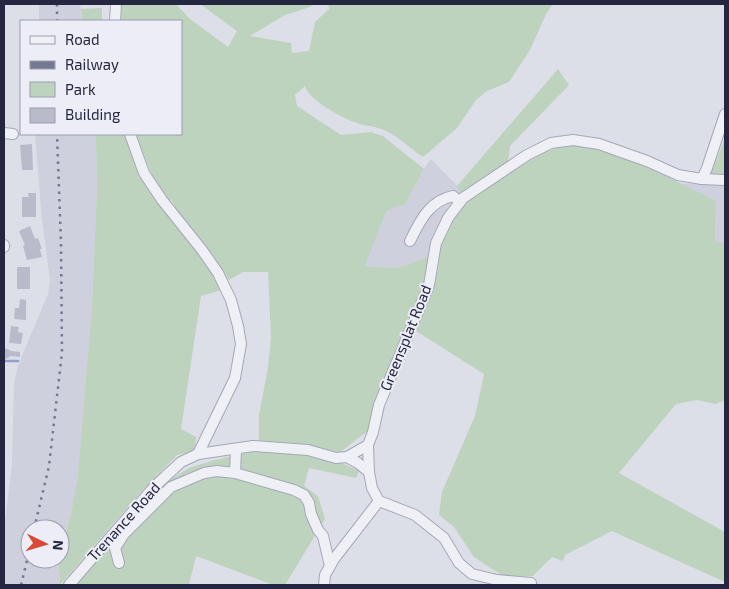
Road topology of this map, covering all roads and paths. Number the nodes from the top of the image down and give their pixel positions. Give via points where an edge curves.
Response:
1 (116, 4) edge
2 (115, 20) edge
3 (725, 114) edge
4 (130, 135) edge
5 (702, 179) junction
6 (725, 180) edge
7 (460, 202) junction
8 (410, 241) dead end
9 (368, 445) junction
10 (236, 450) junction
11 (198, 454) junction
12 (347, 457) junction
13 (369, 472) junction
14 (235, 473) junction
15 (379, 501) junction
16 (118, 564) dead end
17 (330, 566) junction
18 (531, 582) dead end
19 (69, 585) edge
20 (324, 585) edge

1 - 2 street
3 - 5 street
4 - 11 street via 144,173 218,273 231,300 238,326 241,344 235,378
5 - 6 street, Greensplat Road
5 - 7 street, Greensplat Road via 678,175 599,144 573,140 551,143 527,155
7 - 8 street via 453,196 436,204 422,216
7 - 9 street, Greensplat Road via 436,243 429,285 379,405
9 - 12 street
9 - 13 street, Greensplat Road
10 - 11 street, Trenance Road
10 - 12 street, Trenance Road via 253,446
10 - 14 street
11 - 19 street, Trenance Road via 181,462 154,487
12 - 13 street
13 - 15 street, Greensplat Road
14 - 16 street via 204,473 171,487 124,534 115,548
14 - 17 street via 304,495 323,536
15 - 17 street
15 - 18 street via 415,515 444,538 459,563 472,574 497,580
17 - 20 street

